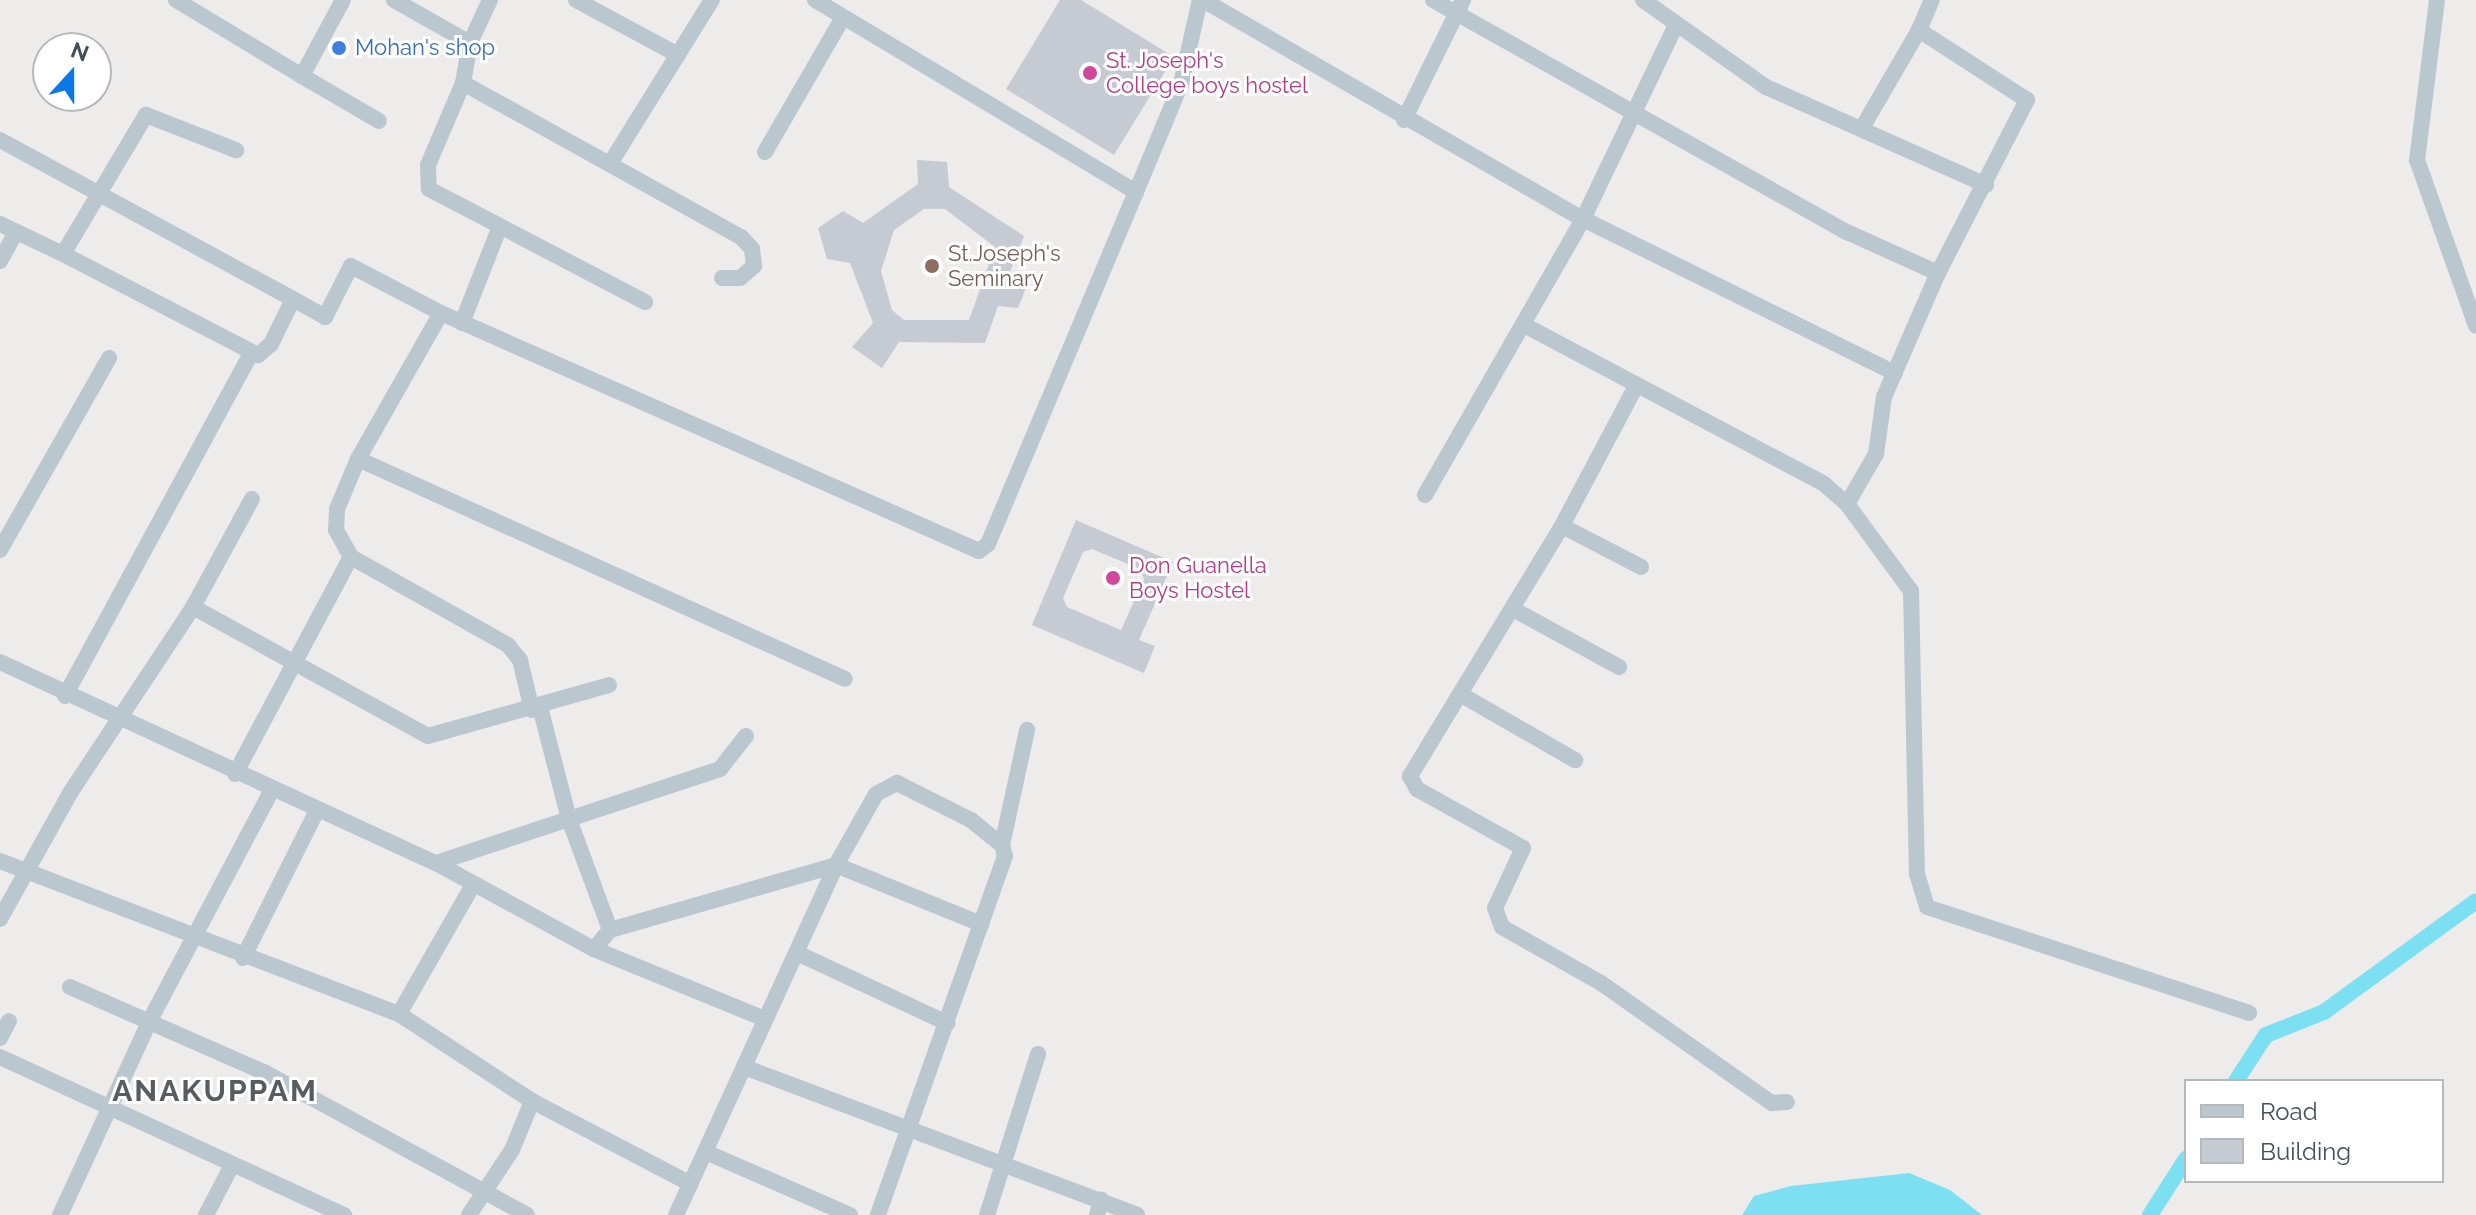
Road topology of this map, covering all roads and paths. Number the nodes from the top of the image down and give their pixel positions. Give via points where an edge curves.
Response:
1 (176, 0) edge
2 (343, 0) edge
3 (394, 0) edge
4 (490, 0) edge
5 (576, 0) edge
6 (712, 0) edge
7 (815, 0) edge
8 (1202, 0) edge
9 (1433, 0) edge
10 (1643, 0) edge
11 (1932, 0) edge
12 (2437, 0) edge
13 (1459, 6) edge
14 (842, 19) junction
15 (1675, 27) junction
16 (1919, 30) junction
17 (470, 43) junction
18 (678, 55) junction
19 (302, 76) junction
20 (463, 83) junction
21 (1637, 117) junction
22 (1404, 120) junction
23 (379, 121) dead end
24 (1862, 128) junction
25 (0, 140) edge
26 (236, 150) dead end
27 (765, 152) dead end
28 (611, 162) junction
29 (1986, 185) junction
30 (100, 190) junction
31 (1136, 192) junction
32 (1583, 219) junction
33 (0, 224) edge
34 (500, 226) junction
35 (16, 232) junction
36 (63, 254) junction
37 (0, 261) edge
38 (1938, 273) junction
39 (722, 278) dead end
40 (293, 299) junction
41 (645, 302) dead end
42 (441, 313) junction
43 (462, 323) junction
44 (1526, 326) junction
45 (2476, 326) edge
46 (251, 353) junction
47 (109, 358) dead end
48 (1895, 373) junction
49 (1636, 386) junction
50 (358, 459) junction
51 (1425, 495) dead end
52 (252, 499) dead end
53 (1847, 504) junction
54 (1562, 526) junction
55 (0, 550) edge
56 (351, 557) junction
57 (1641, 567) dead end
58 (193, 607) junction
59 (1513, 609) junction
60 (0, 662) edge
61 (293, 665) junction
62 (1619, 667) dead end
63 (845, 679) dead end
64 (609, 685) dead end
65 (1460, 694) junction
66 (65, 696) junction
67 (536, 709) junction
68 (122, 717) junction
69 (1027, 730) dead end
70 (746, 736) dead end
71 (1575, 760) dead end
72 (235, 774) junction
73 (271, 792) junction
74 (317, 810) junction
75 (569, 819) junction
76 (1002, 845) junction
77 (0, 861) edge
78 (436, 863) junction
79 (836, 865) junction
80 (27, 873) junction
81 (473, 885) junction
82 (0, 919) edge
83 (981, 924) junction
84 (610, 930) junction
85 (198, 939) junction
86 (594, 949) junction
87 (797, 953) junction
88 (243, 958) junction
89 (70, 987) dead end
90 (2249, 1013) dead end
91 (399, 1014) junction
92 (765, 1019) junction
93 (9, 1021) dead end
94 (149, 1022) junction
95 (947, 1023) junction
96 (0, 1038) edge
97 (1038, 1054) dead end
98 (0, 1057) edge
99 (744, 1067) junction
100 (532, 1101) junction
101 (1787, 1102) dead end
102 (111, 1110) junction
103 (908, 1125) junction
104 (708, 1153) junction
105 (1004, 1165) junction
106 (231, 1167) junction
107 (691, 1184) junction
108 (480, 1194) junction
109 (1099, 1207) edge
110 (60, 1215) edge
111 (206, 1215) edge
112 (344, 1215) edge
113 (469, 1215) edge
114 (527, 1215) edge
115 (676, 1215) edge
116 (850, 1215) edge
117 (878, 1215) edge
118 (987, 1215) edge
119 (1137, 1215) edge

1 - 19 street
2 - 19 street
3 - 17 street
4 - 17 street
5 - 18 street
6 - 18 street
7 - 14 street
8 - 22 street
8 - 31 street via 1181,84
9 - 13 street
10 - 15 street
11 - 16 street
12 - 45 street via 2417,160
13 - 21 street
13 - 22 street
14 - 27 street
14 - 31 street
15 - 21 street
15 - 24 street via 1766,87
16 - 24 street
16 - 29 street via 2027,100
17 - 20 street
18 - 28 street
19 - 23 street
20 - 28 street
20 - 34 street via 425,176 436,195
21 - 32 street
21 - 38 street via 1847,232
22 - 32 street
24 - 29 street
25 - 30 street
26 - 30 street via 146,115
28 - 39 street via 741,237 752,249 754,266 740,278
29 - 38 street
30 - 36 street
30 - 40 street
31 - 43 street via 988,544 979,551 965,550
32 - 44 street
32 - 48 street
33 - 35 street
34 - 41 street
34 - 43 street
35 - 36 street
35 - 37 street
36 - 46 street
38 - 48 street
40 - 42 street via 325,317 351,266
40 - 46 street via 271,344
42 - 43 street
42 - 50 street
44 - 49 street
44 - 51 street
46 - 66 street
47 - 55 street
48 - 53 street via 1884,397 1876,454
49 - 53 street via 1824,484
49 - 54 street
50 - 56 street via 337,509 336,530
50 - 63 street
52 - 58 street
53 - 90 street via 1911,591 1917,874 1927,907
54 - 57 street
54 - 59 street
56 - 61 street
56 - 67 street via 508,645 520,660
58 - 61 street
58 - 68 street
59 - 62 street
59 - 65 street
60 - 66 street
61 - 67 street via 428,736
61 - 72 street
64 - 67 street
65 - 71 street
65 - 101 street via 1410,776 1417,789 1523,848 1495,908 1497,922 1601,983 1772,1103
66 - 68 street
67 - 75 street
68 - 72 street
68 - 80 street via 70,793
69 - 76 street
70 - 75 street via 720,769
72 - 73 street
73 - 74 street
73 - 85 street
74 - 78 street
74 - 88 street
75 - 78 street
75 - 84 street
76 - 79 street via 949,806 897,783 885,784
76 - 83 street via 1005,856
77 - 80 street
78 - 81 street
79 - 83 street
79 - 84 street
79 - 87 street
80 - 82 street
80 - 85 street
81 - 86 street
81 - 91 street
83 - 95 street
84 - 86 street
85 - 88 street
85 - 94 street
86 - 92 street
87 - 92 street
87 - 95 street
88 - 91 street
89 - 94 street
91 - 100 street
92 - 99 street
93 - 96 street
94 - 102 street
94 - 108 street via 383,1132
95 - 103 street
97 - 105 street
98 - 102 street
99 - 103 street
99 - 104 street
100 - 107 street
100 - 108 street via 512,1150
102 - 106 street
102 - 110 street
103 - 105 street
103 - 117 street
104 - 107 street
104 - 116 street
105 - 109 street
105 - 118 street
106 - 111 street
106 - 112 street
107 - 115 street
108 - 113 street
108 - 114 street
109 - 119 street

